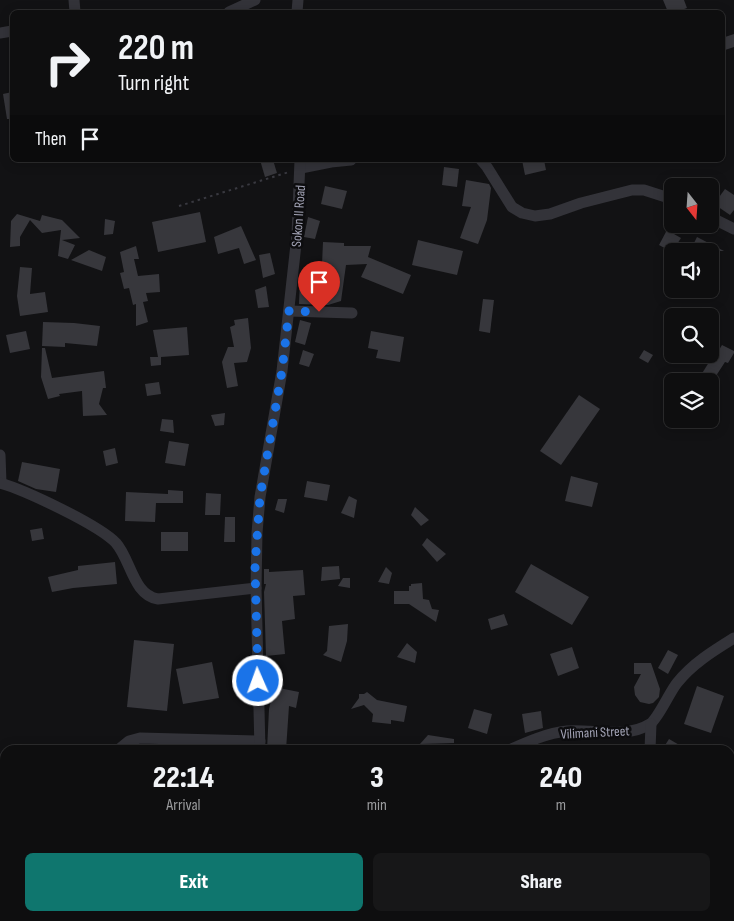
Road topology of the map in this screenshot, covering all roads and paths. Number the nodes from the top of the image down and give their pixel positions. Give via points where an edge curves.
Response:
1 (256, 0) edge
2 (234, 10) edge
3 (332, 162) edge
4 (483, 162) edge
5 (301, 164) edge
6 (664, 196) edge
7 (179, 206) dead end
8 (719, 222) edge
9 (734, 229) edge
10 (289, 311) junction
11 (352, 313) dead end
12 (0, 455) edge
13 (1, 483) edge
14 (256, 588) junction
15 (734, 638) edge
16 (651, 724) junction
17 (124, 745) edge
18 (245, 745) edge
19 (260, 745) edge
20 (522, 745) edge
21 (650, 745) edge

1 - 2 street
3 - 5 street
4 - 6 street via 512,207 535,216 632,190
5 - 7 path
5 - 10 street, Sokon II Road
8 - 9 street
10 - 11 street
10 - 14 street, Sokon II Road via 260,497
12 - 13 street
13 - 14 street via 103,532 116,544 138,584 152,598
14 - 19 street, Sokon II Road
15 - 16 street via 691,668 677,683
16 - 20 street, Vilimani Street via 618,732 564,731
16 - 21 street
17 - 18 street via 140,738

